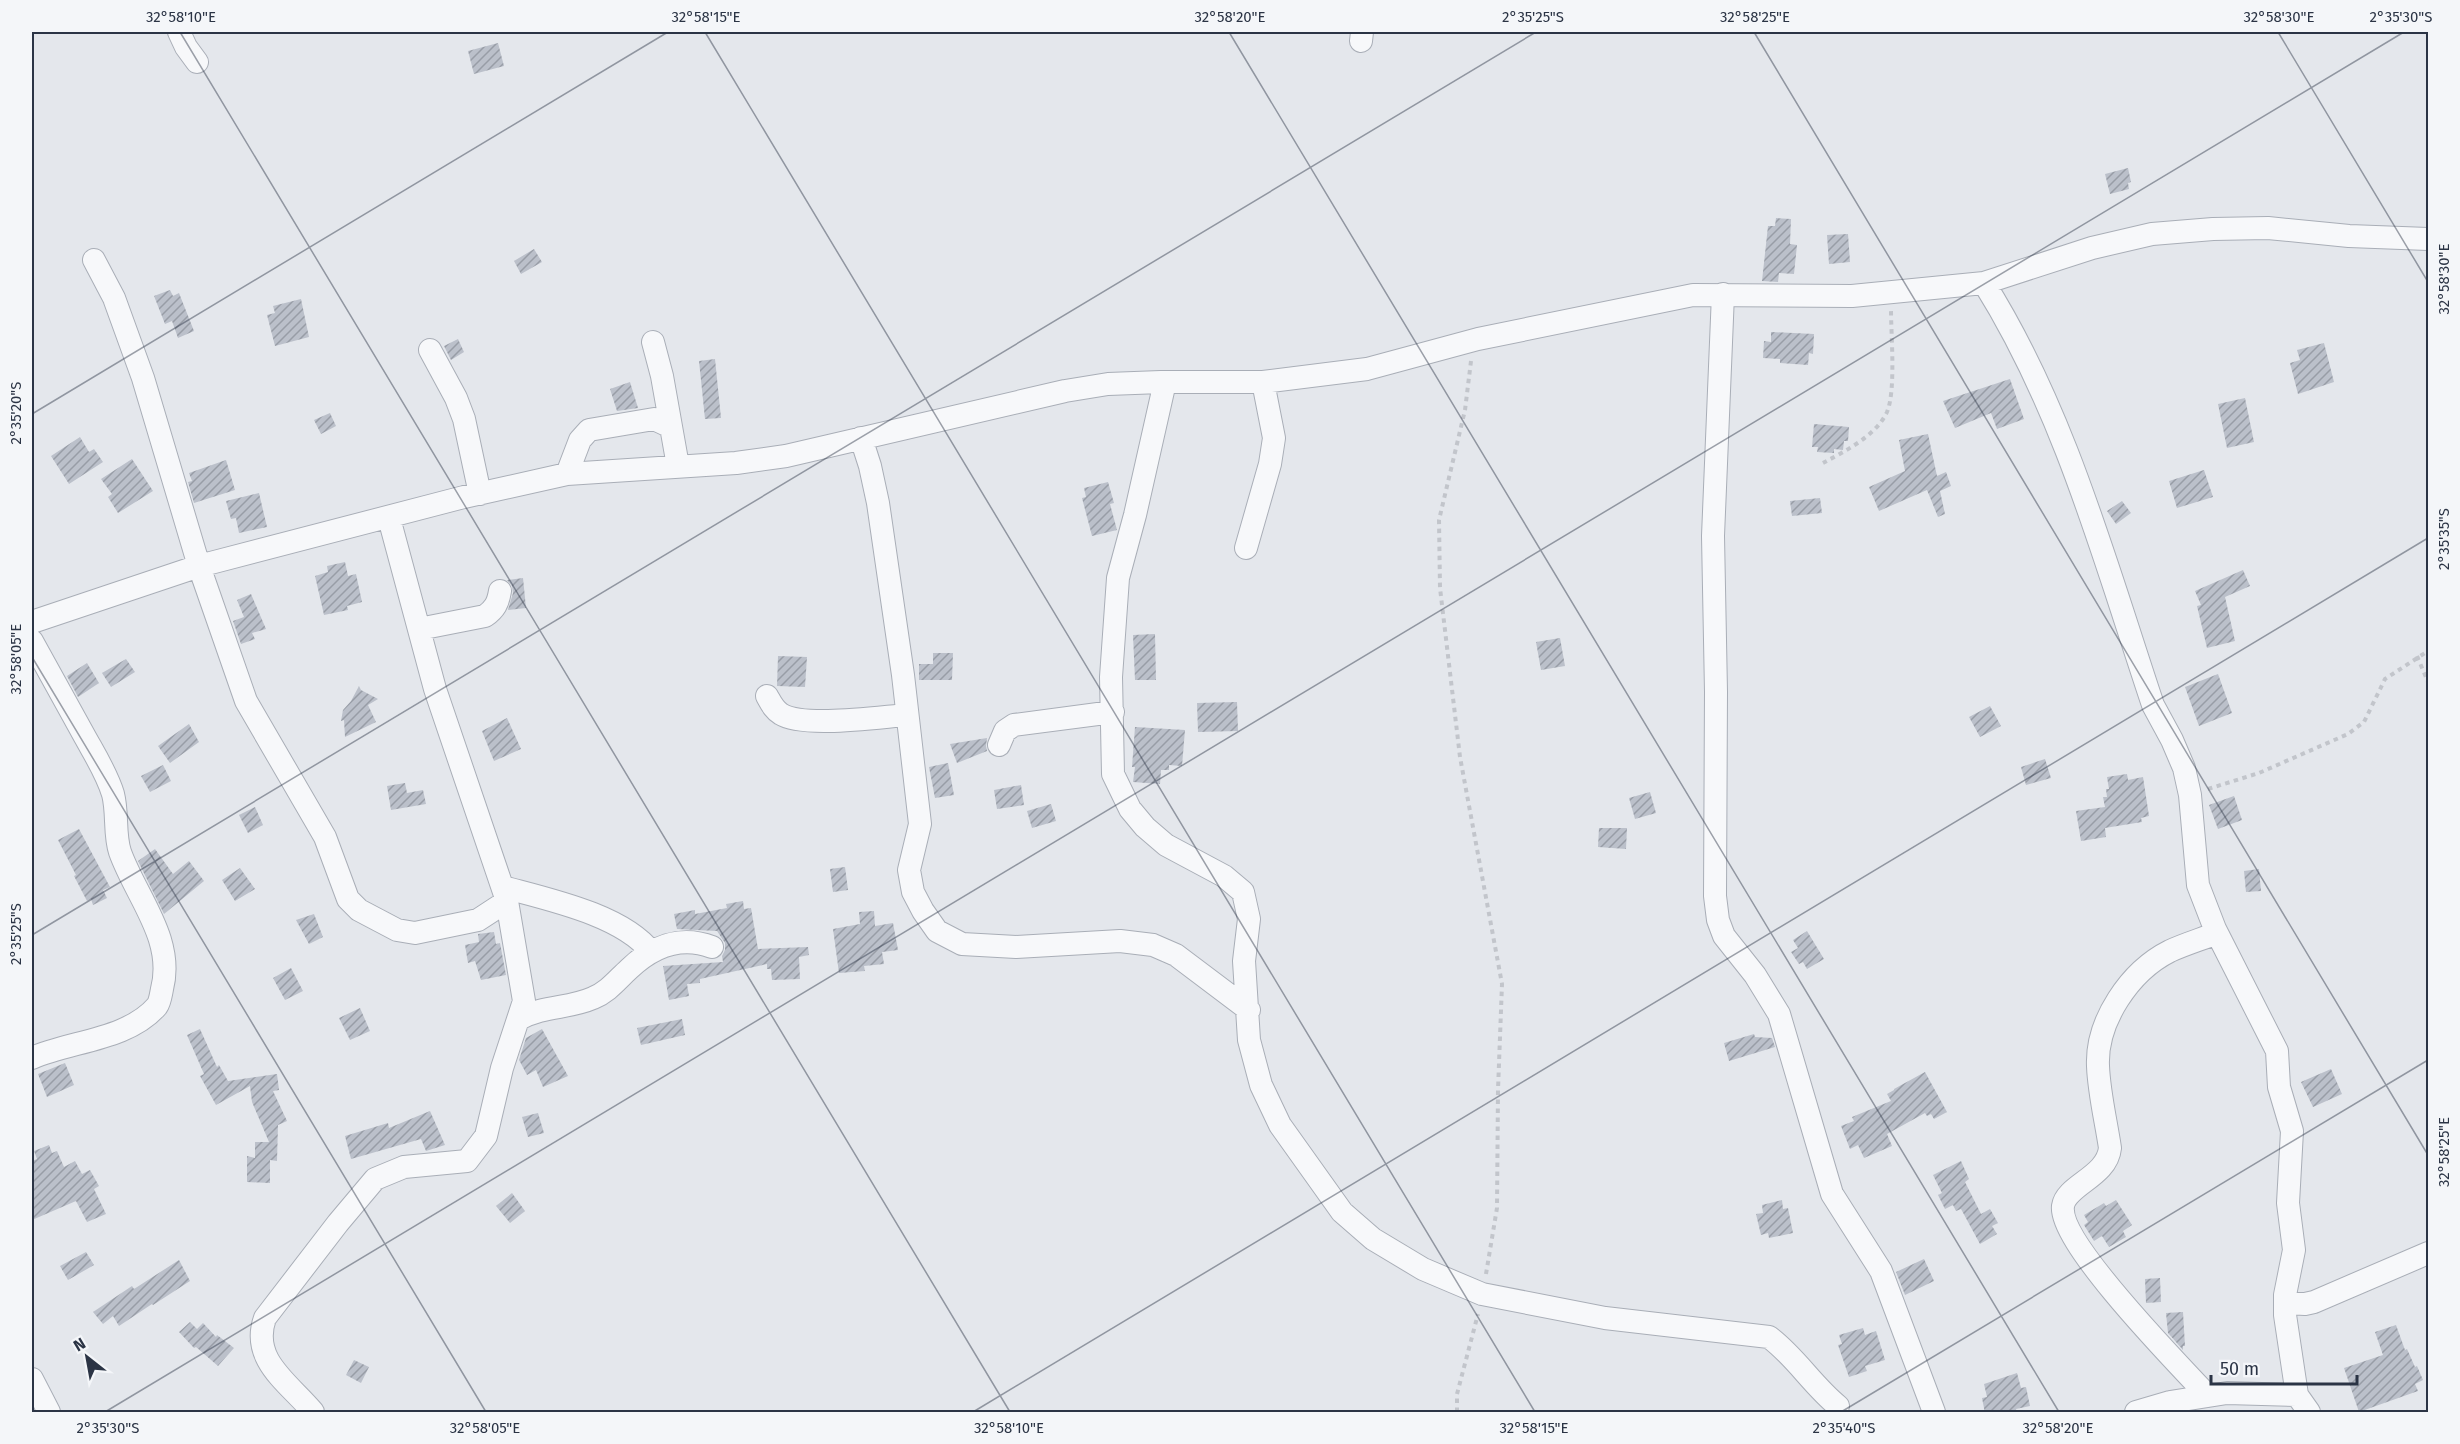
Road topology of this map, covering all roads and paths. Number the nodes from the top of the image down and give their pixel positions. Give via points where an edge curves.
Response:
1 (178, 32) edge
2 (197, 62) dead end
3 (2428, 239) edge
4 (94, 261) dead end
5 (1984, 284) junction
6 (1891, 293) junction
7 (1724, 294) junction
8 (1471, 341) junction
9 (653, 342) dead end
10 (430, 351) dead end
11 (1165, 382) junction
12 (1263, 382) junction
13 (671, 427) junction
14 (861, 438) junction
15 (1823, 464) dead end
16 (678, 466) junction
17 (567, 474) junction
18 (480, 494) junction
19 (389, 518) junction
20 (1246, 548) dead end
21 (199, 566) junction
22 (500, 591) dead end
23 (32, 622) edge
24 (419, 629) junction
25 (32, 641) edge
26 (2428, 651) edge
27 (2417, 656) junction
28 (2428, 682) edge
29 (767, 696) dead end
30 (1113, 712) junction
31 (907, 716) junction
32 (999, 745) dead end
33 (2190, 795) junction
34 (505, 894) junction
35 (2217, 933) junction
36 (712, 947) dead end
37 (651, 951) junction
38 (1249, 1010) junction
39 (519, 1019) junction
40 (32, 1058) edge
41 (2428, 1253) edge
42 (1482, 1294) junction
43 (2285, 1303) junction
44 (32, 1379) edge
45 (2208, 1396) junction
46 (2303, 1404) edge
47 (1839, 1406) dead end
48 (49, 1413) edge
49 (313, 1413) edge
50 (1456, 1413) edge
51 (1934, 1413) edge
52 (2136, 1413) edge

1 - 2 street
3 - 5 street via 2268,228 2152,234 2092,248
4 - 21 street via 114,298 143,378
5 - 6 street
5 - 33 street via 2039,385 2104,557 2153,705 2184,768
6 - 7 street via 1852,297
6 - 15 path via 1888,410 1871,431
7 - 8 street via 1655,302
7 - 51 street via 1713,536 1718,920 1724,936 1779,1014 1832,1194 1881,1271
8 - 12 street via 1366,369
8 - 42 path via 1465,410 1439,520 1440,588 1460,757 1503,984 1497,1208
9 - 13 street
10 - 18 street via 464,419
11 - 12 street
11 - 14 street via 1108,384 1065,391
11 - 30 street via 1118,578 1111,677
12 - 20 street via 1274,438
13 - 16 street
13 - 17 street via 654,419 589,430 580,440
14 - 16 street via 786,456
14 - 31 street via 878,503
16 - 17 street
17 - 18 street
18 - 19 street
19 - 21 street
19 - 24 street
21 - 23 street
21 - 34 street via 246,701 325,837 348,899 359,910 397,930 415,933 478,920
22 - 24 street via 494,610 485,616
24 - 34 street via 435,689
25 - 40 street via 112,793 118,819 117,840 153,920 163,954 164,982 158,1005 130,1026
26 - 27 path
27 - 28 path
27 - 33 path via 2385,679 2364,722 2348,734 2259,772
29 - 31 street via 783,715 798,718 825,721
30 - 32 street via 1014,725 1005,731
30 - 38 street via 1113,774 1130,809 1166,845 1224,876 1243,892 1249,919 1244,961
31 - 38 street via 920,824 909,870 913,892 937,931 962,944 1016,947 1120,940 1153,945 1176,955
33 - 35 street via 2196,876
34 - 37 street via 555,902 623,927
34 - 39 street via 524,1001
35 - 43 street via 2277,1051 2279,1087 2292,1131 2288,1203 2294,1250
35 - 45 street via 2169,951 2145,968 2126,988 2111,1013 2100,1041 2098,1066 2109,1156 2063,1205 2064,1223 2124,1306
36 - 37 street via 669,943
37 - 39 street via 605,992
38 - 42 street via 1249,1040 1266,1100 1342,1212 1373,1239 1424,1269
39 - 49 street via 502,1068 486,1136 467,1161 404,1167 375,1179 265,1318 260,1332 262,1348 274,1371
41 - 43 street via 2314,1302
42 - 47 street via 1605,1318 1769,1337
42 - 50 path
43 - 46 street
44 - 48 street
45 - 46 street via 2226,1393
45 - 52 street

